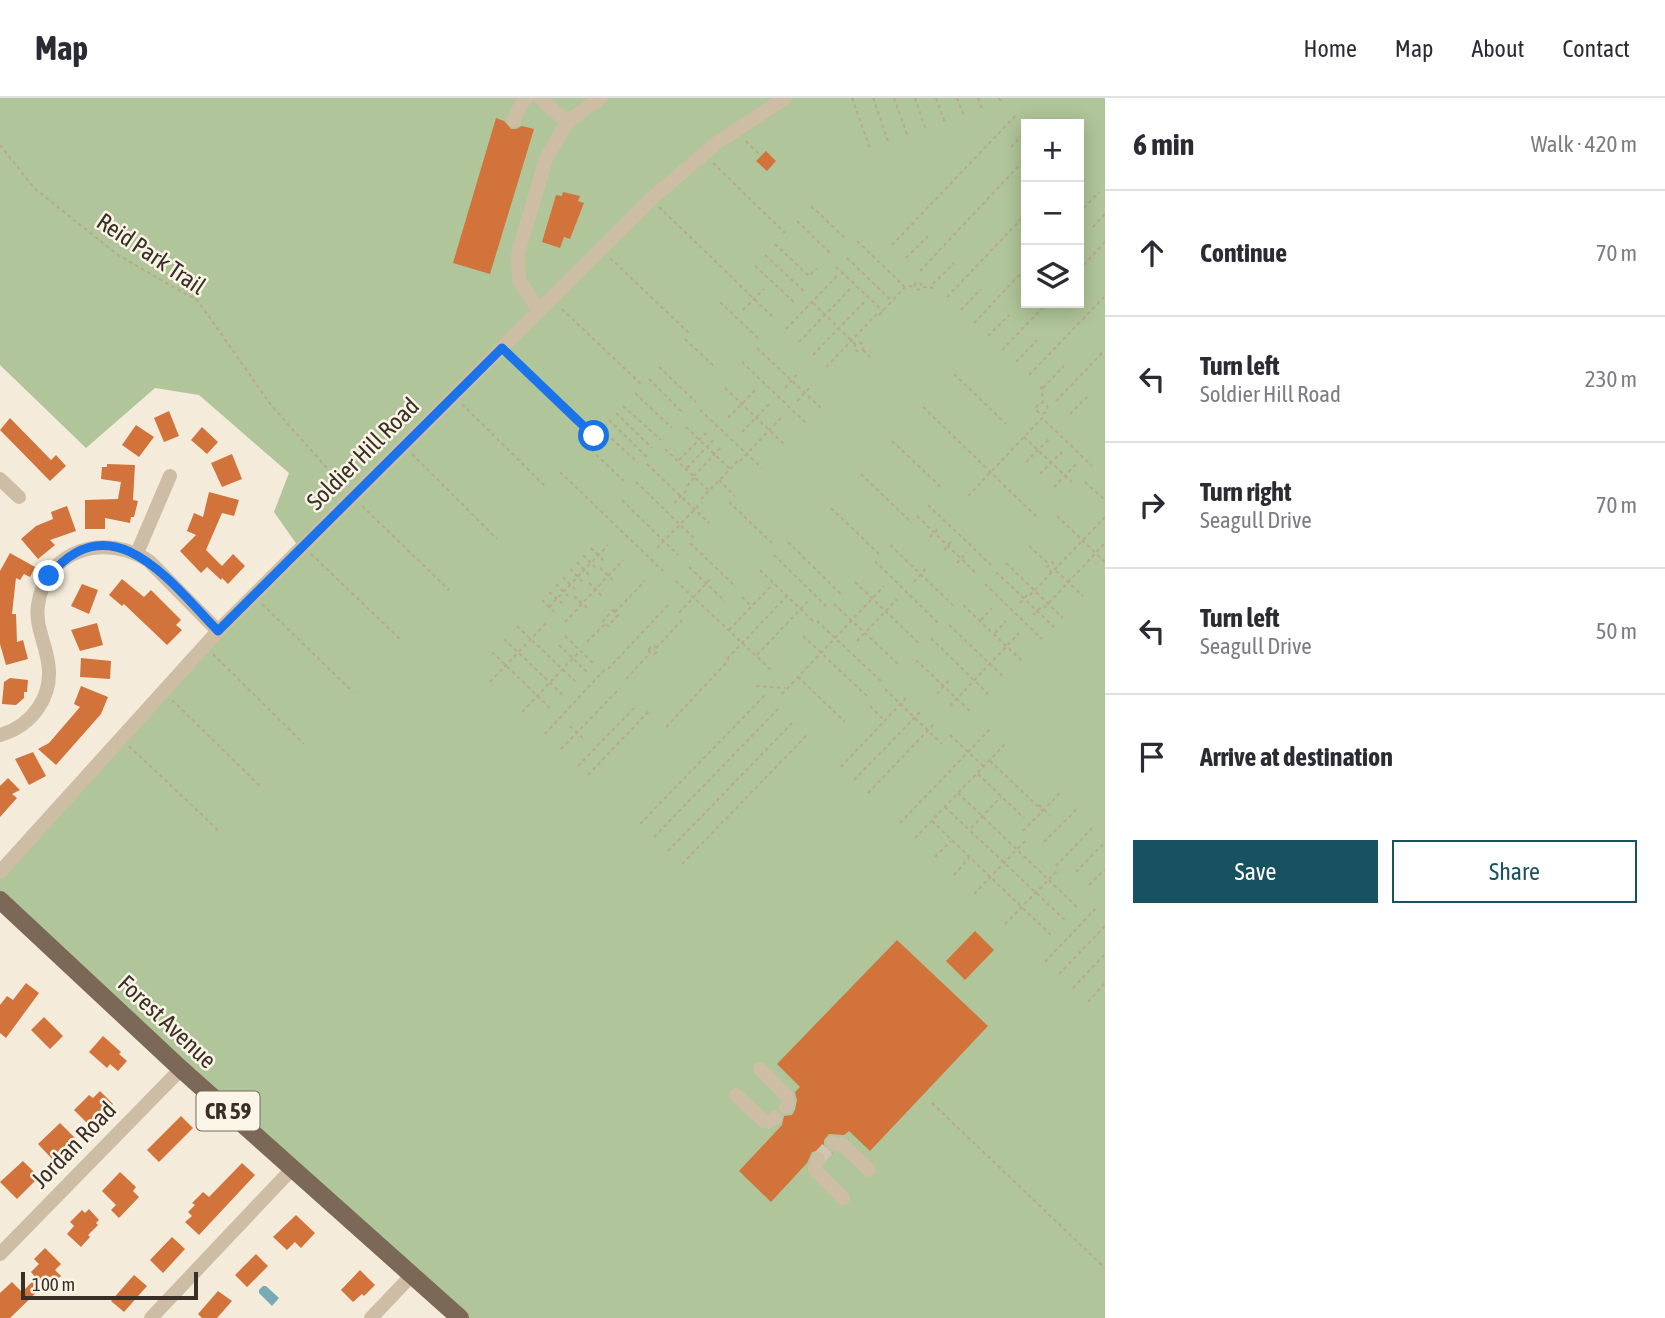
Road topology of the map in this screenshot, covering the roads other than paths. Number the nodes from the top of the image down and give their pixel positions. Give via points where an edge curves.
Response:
1 (526, 98) edge
2 (540, 98) edge
3 (600, 98) edge
4 (785, 98) edge
5 (514, 120) dead end
6 (568, 122) junction
7 (539, 311) junction
8 (170, 476) dead end
9 (0, 479) edge
10 (19, 497) dead end
11 (137, 553) junction
12 (218, 631) junction
13 (0, 735) edge
14 (0, 872) edge
15 (0, 900) edge
16 (181, 1069) junction
17 (760, 1069) dead end
18 (736, 1095) dead end
19 (786, 1107) dead end
20 (775, 1118) dead end
21 (833, 1143) dead end
22 (818, 1159) dead end
23 (292, 1169) junction
24 (869, 1170) dead end
25 (842, 1198) dead end
26 (0, 1254) edge
27 (411, 1276) junction
28 (152, 1318) edge
29 (371, 1318) edge
30 (460, 1318) edge

1 - 5 street
2 - 6 street
3 - 6 street
4 - 7 street, Soldier Hill Road via 703,154
6 - 7 street via 546,159 518,253 519,280
7 - 12 street, Soldier Hill Road
8 - 11 street
9 - 10 street
11 - 12 street
11 - 13 street via 95,547 69,556 49,576 41,590 37,619 48,660 48,686 30,719
12 - 14 street, Soldier Hill Road
15 - 16 main road, Forest Avenue / CR 59
16 - 23 main road, Forest Avenue / CR 59
16 - 26 street, Jordan Road
17 - 19 street via 787,1096
18 - 20 street via 764,1121
21 - 24 street via 844,1146
22 - 25 street via 815,1170
23 - 27 main road, Forest Avenue / CR 59
23 - 28 street
27 - 29 street
27 - 30 main road, Forest Avenue / CR 59

